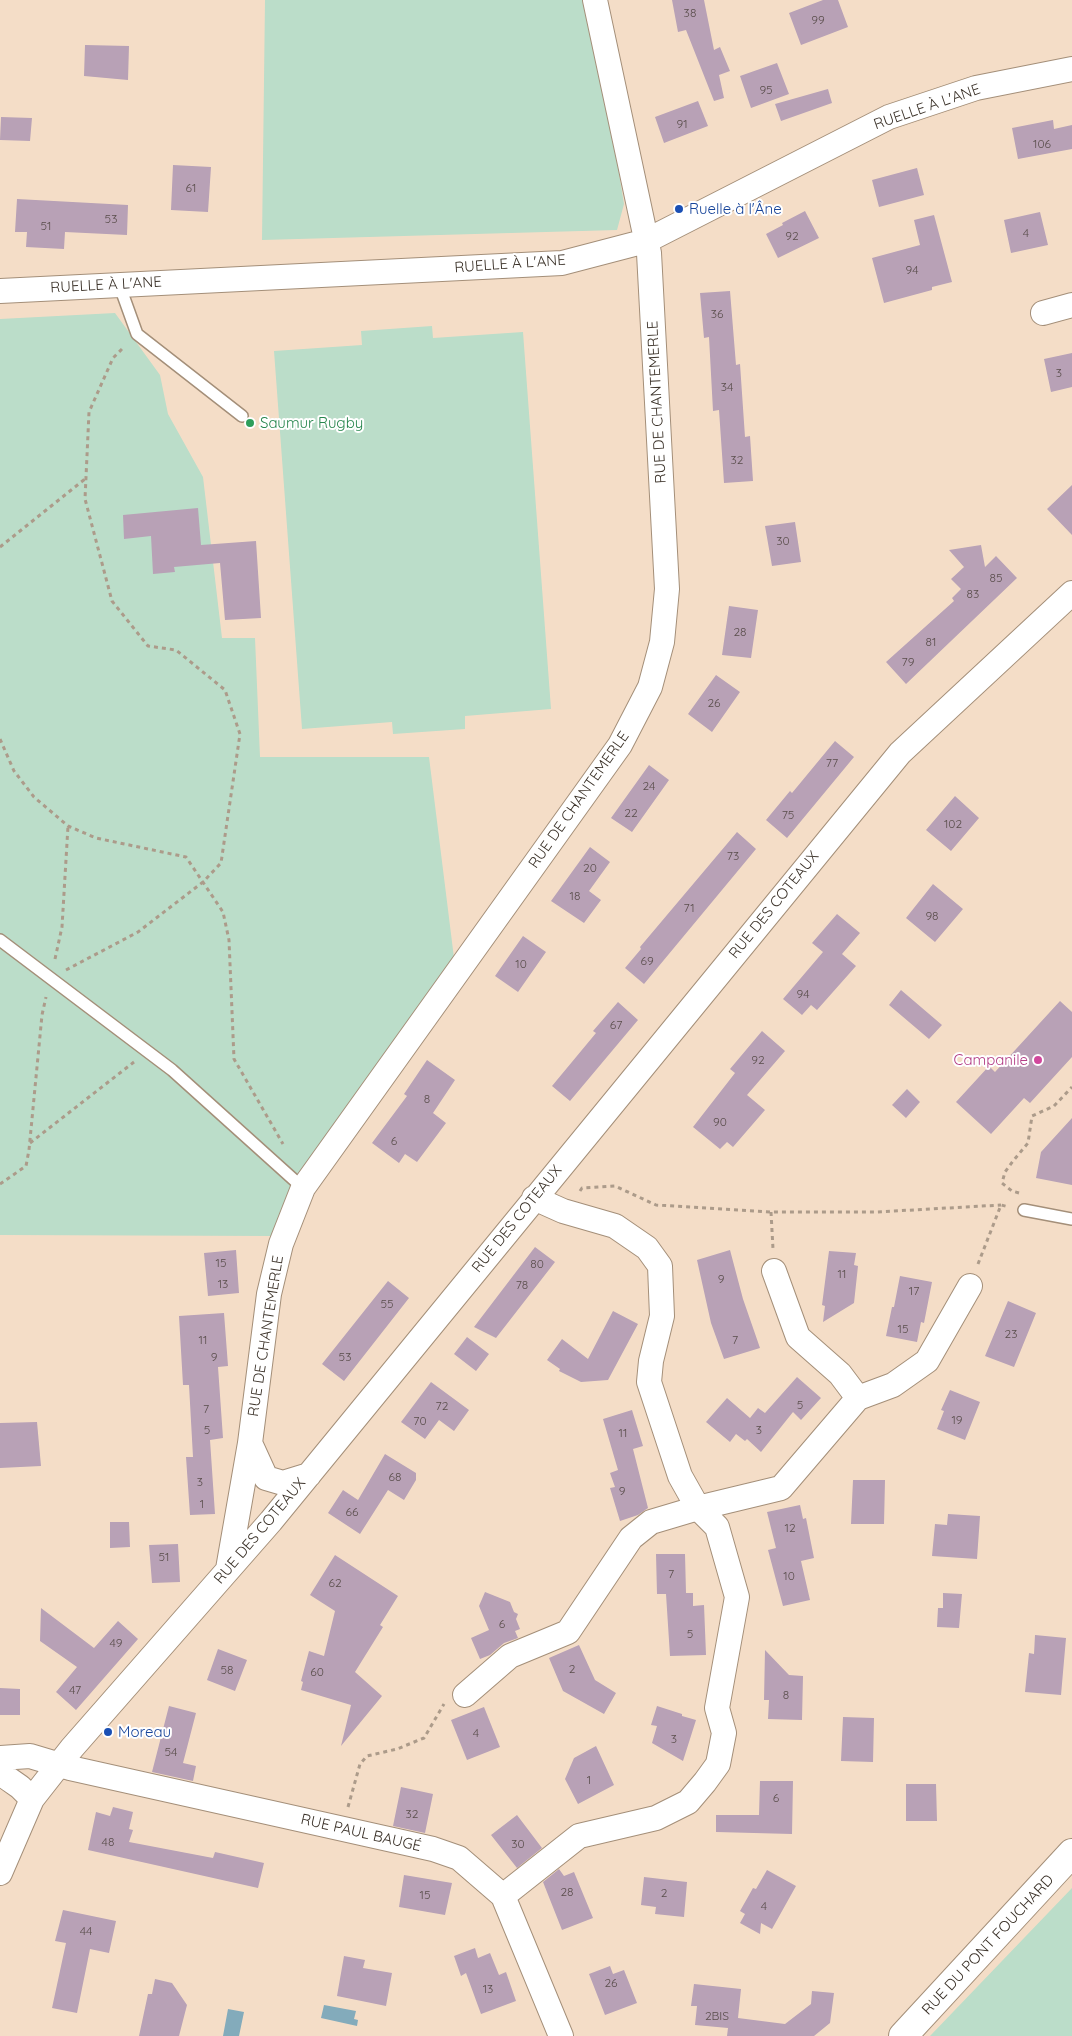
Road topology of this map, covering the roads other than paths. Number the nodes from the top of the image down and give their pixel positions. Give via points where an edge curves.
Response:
1 (595, 0) edge
2 (1072, 69) edge
3 (646, 241) junction
4 (119, 284) junction
5 (0, 291) edge
6 (1072, 305) edge
7 (1043, 313) dead end
8 (242, 416) dead end
9 (1072, 593) edge
10 (0, 940) edge
11 (303, 1188) junction
12 (534, 1198) junction
13 (1024, 1210) road end
14 (1072, 1218) edge
15 (774, 1271) road end
16 (970, 1286) road end
17 (858, 1398) junction
18 (250, 1442) junction
19 (309, 1474) junction
20 (244, 1478) junction
21 (698, 1508) junction
22 (274, 1517) junction
23 (228, 1569) junction
24 (465, 1695) road end
25 (0, 1758) edge
26 (58, 1765) junction
27 (0, 1773) edge
28 (32, 1800) junction
29 (1072, 1853) edge
30 (0, 1873) edge
31 (503, 1896) junction
32 (562, 2036) edge
33 (903, 2036) edge

1 - 3 street, RUE DE CHANTEMERLE
2 - 3 street, RUELLE À L'ANE via 976,88 888,117
3 - 4 street, RUELLE À L'ANE via 562,263
3 - 11 street, RUE DE CHANTEMERLE via 666,589 662,642 650,687 620,745
4 - 5 street, RUELLE À L'ANE
4 - 8 lane via 137,334
6 - 7 street
9 - 12 street, RUE DES COTEAUX via 900,753
10 - 11 lane via 172,1070
11 - 18 street, RUE DE CHANTEMERLE via 281,1244 269,1294
12 - 19 street, RUE DES COTEAUX
12 - 21 street via 563,1211 615,1226 647,1248 660,1266 662,1316 649,1382 680,1476
13 - 14 lane
15 - 17 street via 798,1337 840,1374
16 - 17 street via 927,1361 893,1385
17 - 21 street via 781,1488
18 - 19 street via 266,1478 282,1484
18 - 20 street, RUE DE CHANTEMERLE
18 - 22 street, RUE DE CHANTEMERLE via 258,1479
19 - 22 street, RUE DES COTEAUX
20 - 22 street via 258,1514
20 - 23 street, RUE DE CHANTEMERLE
21 - 24 street via 652,1522 631,1538 568,1632 510,1656
21 - 31 street via 717,1527 737,1597 717,1708 724,1733 718,1764 688,1802 656,1818 579,1836
22 - 23 street, RUE DES COTEAUX
23 - 26 street, RUE DES COTEAUX
25 - 26 street, RUE PAUL BAUGÉ via 30,1756
26 - 28 street, RUE DES COTEAUX
26 - 31 street, RUE PAUL BAUGÉ via 433,1849 459,1858
27 - 28 street
28 - 30 street, RUE DES COTEAUX
29 - 33 main road, RUE DU PONT FOUCHARD
31 - 32 street, RUE PAUL BAUGÉ

